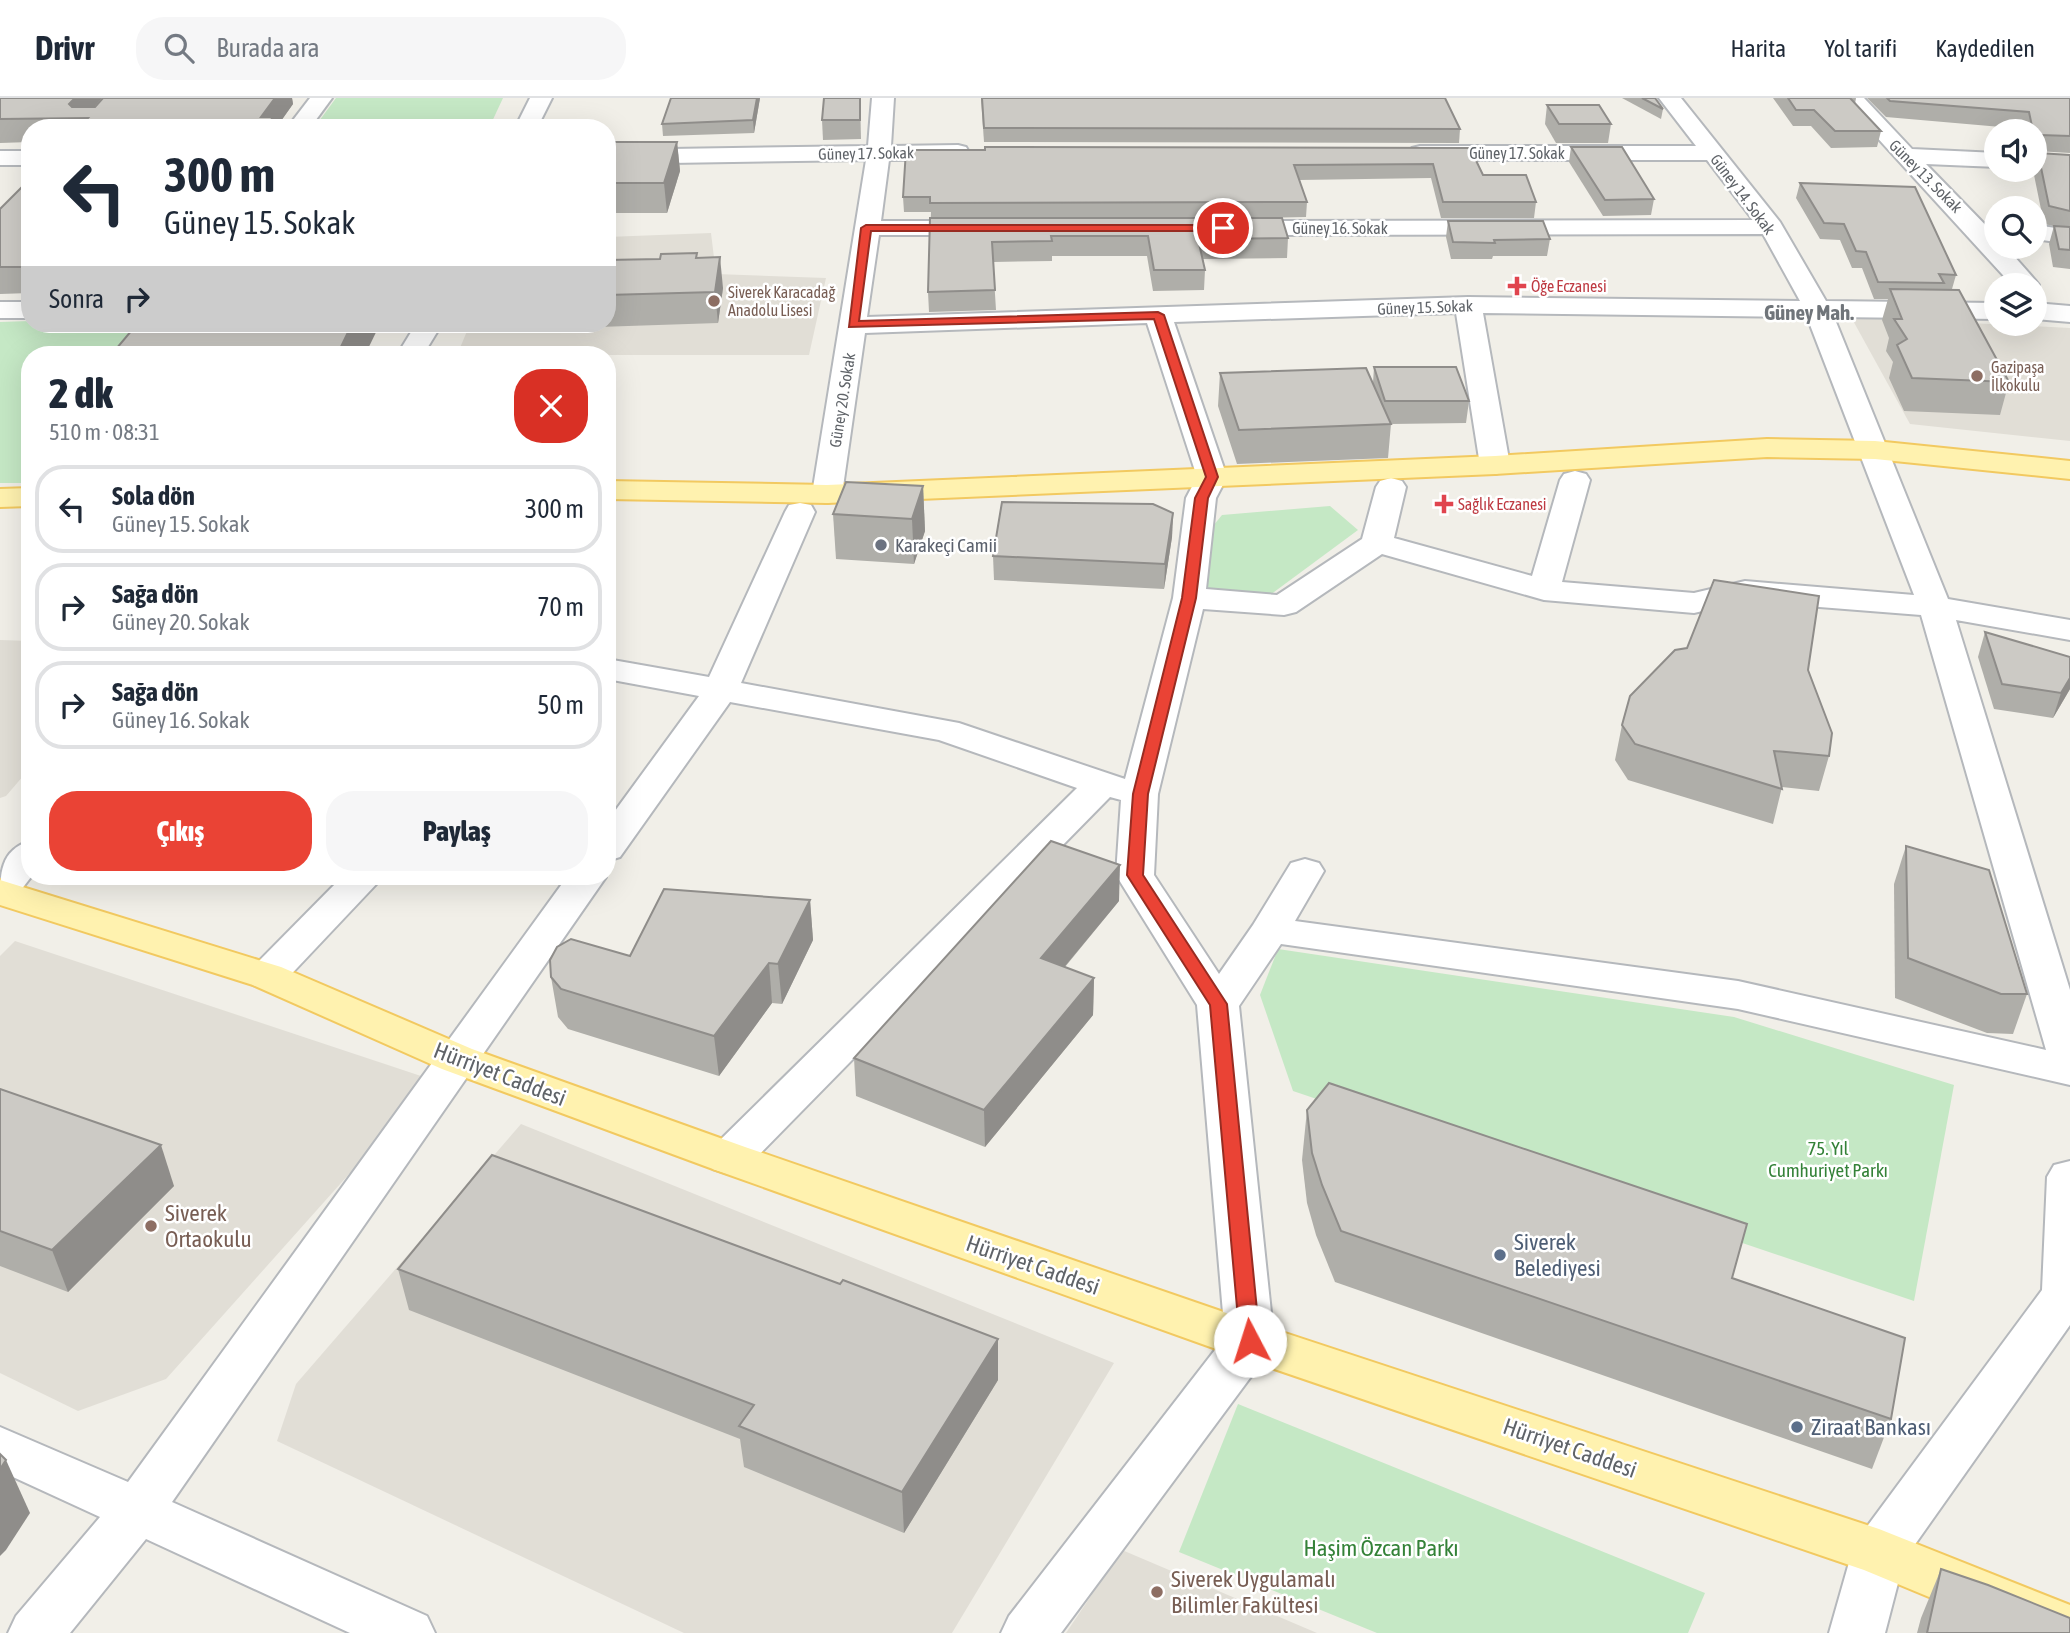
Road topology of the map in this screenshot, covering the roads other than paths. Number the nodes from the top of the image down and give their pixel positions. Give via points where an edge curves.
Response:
1 (321, 98) edge
2 (541, 98) edge
3 (883, 98) edge
4 (1670, 98) edge
5 (1852, 98) edge
6 (305, 119) edge
7 (530, 119) edge
8 (879, 152) junction
9 (976, 152) edge
10 (1393, 153) edge
11 (1712, 153) junction
12 (1904, 156) junction
13 (616, 157) edge
14 (0, 158) edge
15 (21, 158) edge
16 (1984, 159) edge
17 (1984, 224) edge
18 (1771, 227) junction
19 (866, 228) junction
20 (1006, 228) edge
21 (1214, 228) edge
22 (2047, 234) edge
23 (2070, 237) edge
24 (1468, 305) junction
25 (1817, 308) junction
26 (0, 310) edge
27 (21, 310) edge
28 (1984, 311) edge
29 (1158, 315) junction
30 (853, 325) junction
31 (1875, 450) junction
32 (1495, 465) junction
33 (2070, 470) edge
34 (1575, 480) junction
35 (1391, 486) junction
36 (1207, 487) junction
37 (616, 491) edge
38 (21, 497) edge
39 (0, 498) edge
40 (814, 503) junction
41 (616, 511) edge
42 (0, 520) edge
43 (21, 520) edge
44 (1377, 543) junction
45 (1544, 590) junction
46 (1189, 598) junction
47 (1935, 606) junction
48 (2070, 630) edge
49 (616, 671) edge
50 (721, 690) junction
51 (1121, 789) junction
52 (616, 836) edge
53 (21, 864) edge
54 (1306, 871) dead end
55 (356, 885) edge
56 (581, 885) edge
57 (0, 891) edge
58 (1270, 930) junction
59 (267, 976) junction
60 (1218, 1004) junction
61 (457, 1059) junction
62 (2070, 1059) edge
63 (2070, 1070) edge
64 (729, 1158) junction
65 (2070, 1177) edge
66 (2068, 1295) edge
67 (1250, 1341) junction
68 (0, 1448) edge
69 (136, 1512) junction
70 (1879, 1552) junction
71 (2070, 1630) edge
72 (36, 1633) edge
73 (407, 1633) edge
74 (1029, 1633) edge
75 (1857, 1633) edge

1 - 6 street
2 - 7 street
3 - 8 street, Güney 20. Sokak
4 - 11 street, Güney 14. Sokak
5 - 12 street, Güney 13. Sokak
8 - 9 street, Güney 17. Sokak
8 - 13 street, Güney 17. Sokak
8 - 19 street, Güney 20. Sokak
10 - 11 street, Güney 17. Sokak
11 - 18 street, Güney 14. Sokak
12 - 16 street
12 - 17 street, Güney 13. Sokak
14 - 15 street
18 - 21 street, Güney 16. Sokak
18 - 25 street, Güney 14. Sokak
19 - 20 street
19 - 30 street, Güney 20. Sokak
22 - 23 street
24 - 25 street, Güney 15. Sokak
24 - 29 street, Güney 15. Sokak
24 - 32 street
25 - 28 street, Güney 15. Sokak
25 - 31 street, Güney 14. Sokak
26 - 27 street
29 - 30 street, Güney 15. Sokak
29 - 36 street
30 - 40 street, Güney 20. Sokak
31 - 32 main road via 1767,448
31 - 33 main road
31 - 34 main road via 1784,469
31 - 47 street, Güney 14. Sokak
32 - 36 main road
34 - 35 main road
34 - 45 street
35 - 36 main road
35 - 44 street
36 - 40 main road
36 - 46 street
37 - 40 main road
38 - 39 main road
40 - 41 main road
40 - 50 street, Güney 20. Sokak
42 - 43 main road
44 - 45 street
44 - 46 street via 1284,606
45 - 47 street via 1694,603 1745,591
46 - 51 street
47 - 48 street
47 - 62 street, Güney 14. Sokak
49 - 50 street
50 - 51 street via 946,731
50 - 52 street, Güney 20. Sokak
51 - 60 street via 1135,875
51 - 64 street
53 - 57 street
54 - 58 street
55 - 59 street
56 - 61 street
57 - 59 main road, Hürriyet Caddesi
58 - 60 street
58 - 63 street via 1738,995
59 - 61 main road, Hürriyet Caddesi
60 - 67 street
61 - 64 main road, Hürriyet Caddesi
61 - 69 street
64 - 67 main road, Hürriyet Caddesi
65 - 66 street
66 - 70 street
67 - 70 main road, Hürriyet Caddesi
67 - 74 street
68 - 69 street
69 - 72 street
69 - 73 street
70 - 71 main road, Hürriyet Caddesi
70 - 75 street

